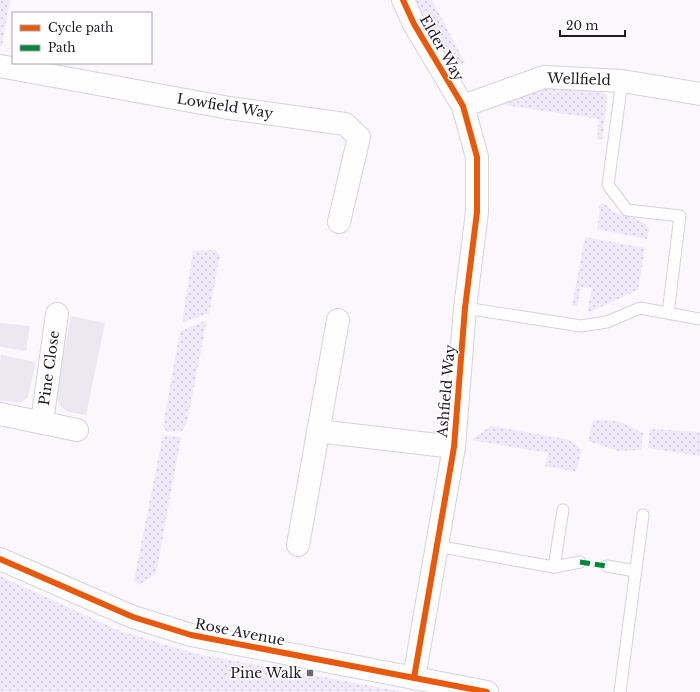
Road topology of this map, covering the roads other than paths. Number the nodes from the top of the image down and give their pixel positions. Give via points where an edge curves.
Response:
1 (403, 0) edge
2 (0, 66) edge
3 (622, 81) junction
4 (700, 94) edge
5 (463, 106) junction
6 (339, 222) dead end
7 (465, 308) junction
8 (668, 313) junction
9 (57, 314) dead end
10 (700, 319) edge
11 (338, 320) dead end
12 (0, 414) edge
13 (42, 422) junction
14 (77, 430) dead end
15 (318, 431) junction
16 (454, 447) junction
17 (563, 510) dead end
18 (643, 515) dead end
19 (298, 545) dead end
20 (436, 546) junction
21 (0, 559) edge
22 (580, 562) dead end
23 (608, 566) dead end
24 (554, 567) junction
25 (635, 571) junction
26 (414, 678) junction
27 (487, 692) edge
28 (620, 692) edge

1 - 5 street, Elder Way via 414,24
2 - 6 street, Lowfield Way via 229,108 345,124 359,137
3 - 4 street, Wellfield
3 - 5 street, Wellfield via 544,77
3 - 8 lane via 608,185 627,210 680,216
5 - 7 street, Ashfield Way via 477,157 477,212
7 - 8 lane via 581,326 607,322 640,308
7 - 16 street, Ashfield Way
8 - 10 lane
9 - 13 street, Pine Close
11 - 15 street
12 - 13 street, Pine Close
13 - 14 street, Pine Close
15 - 16 street
15 - 19 street
16 - 20 street, Ashfield Way
17 - 24 lane
18 - 25 lane
20 - 24 lane
20 - 26 street, Ashfield Way
21 - 26 street, Rose Avenue via 133,617 191,635
22 - 24 lane
23 - 25 lane
25 - 28 lane
26 - 27 street, Rose Avenue

